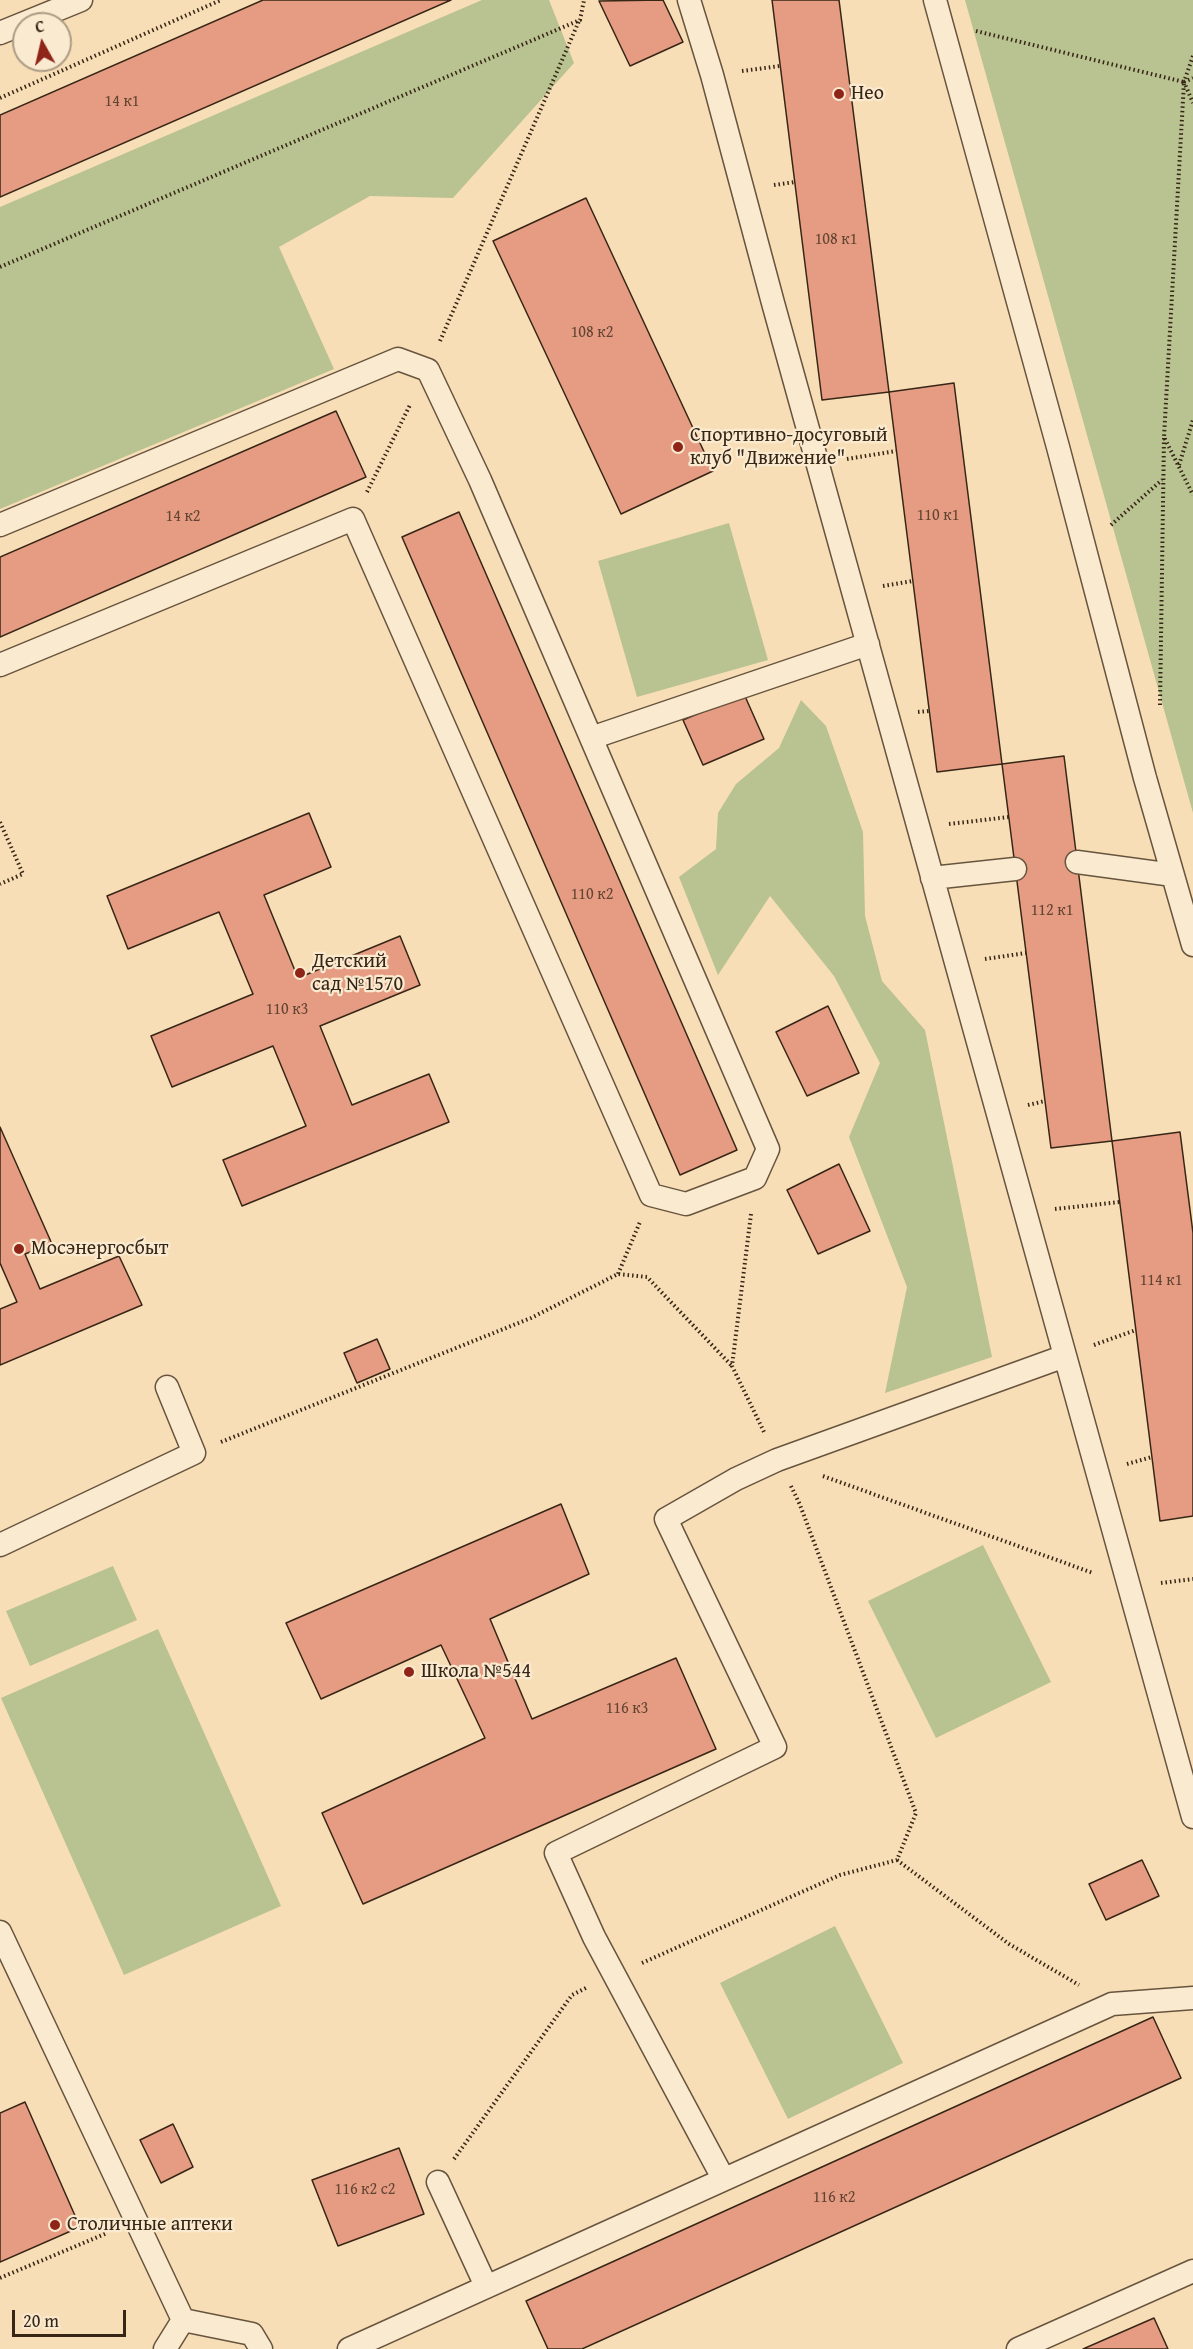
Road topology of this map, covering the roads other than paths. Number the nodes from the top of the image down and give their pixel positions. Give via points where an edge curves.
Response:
1 (81, 0) edge
2 (689, 0) edge
3 (935, 0) edge
4 (0, 33) edge
5 (0, 525) edge
6 (868, 644) junction
7 (0, 665) edge
8 (591, 738) junction
9 (1077, 862) dead end
10 (1015, 869) dead end
11 (1173, 875) junction
12 (932, 878) junction
13 (1193, 945) edge
14 (1065, 1356) junction
15 (168, 1387) dead end
16 (0, 1545) edge
17 (1193, 1816) edge
18 (0, 1932) edge
19 (1193, 1998) edge
20 (723, 2178) junction
21 (438, 2182) road end
22 (1193, 2271) edge
23 (486, 2286) junction
24 (183, 2320) junction
25 (165, 2349) edge
26 (261, 2349) edge
27 (349, 2349) edge
28 (1018, 2349) edge

1 - 4 lane
2 - 6 lane
3 - 11 lane
5 - 8 lane via 398,359 428,370
6 - 8 lane
6 - 12 lane
7 - 8 lane via 353,519 651,1195 686,1204 755,1178 768,1149
9 - 11 lane
10 - 12 lane
11 - 13 lane
12 - 14 lane
14 - 17 lane
14 - 20 lane via 777,1460 666,1519 775,1748 556,1853 594,1937
15 - 16 lane via 194,1453
18 - 24 lane
19 - 20 lane via 1112,2004
20 - 23 lane
21 - 23 lane
22 - 28 lane
23 - 27 lane
24 - 25 lane
24 - 26 lane via 252,2334

